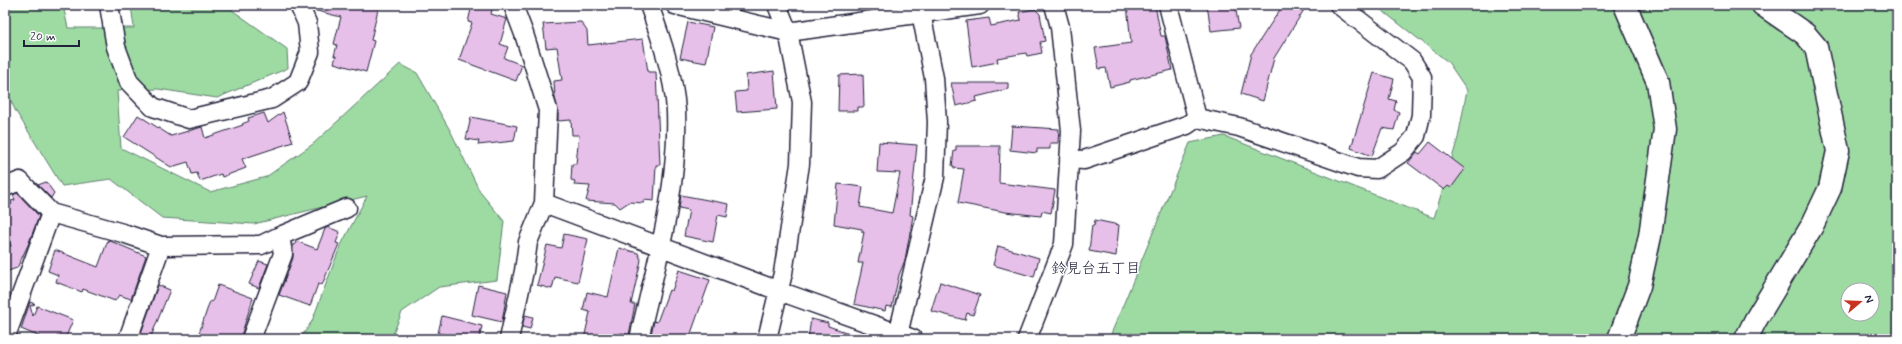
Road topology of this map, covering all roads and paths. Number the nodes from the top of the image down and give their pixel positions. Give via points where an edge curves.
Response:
1 (109, 5) edge
2 (300, 5) edge
3 (513, 5) edge
4 (649, 5) edge
5 (675, 5) edge
6 (777, 5) edge
7 (980, 5) edge
8 (1054, 5) edge
9 (1168, 5) edge
10 (1339, 5) edge
11 (1625, 5) edge
12 (1763, 5) edge
13 (919, 9) edge
14 (788, 32) junction
15 (1197, 118) junction
16 (1069, 159) junction
17 (6, 185) edge
18 (544, 203) junction
19 (348, 208) dead end
20 (51, 213) junction
21 (280, 236) junction
22 (161, 246) junction
23 (660, 248) junction
24 (779, 291) junction
25 (903, 337) edge
26 (5, 339) edge
27 (128, 339) edge
28 (251, 339) edge
29 (509, 339) edge
30 (640, 339) edge
31 (767, 339) edge
32 (1027, 339) edge
33 (1619, 339) edge
34 (1746, 339) edge

1 - 2 street via 116,47 129,82 153,106 189,119 272,99 298,82 310,52 307,23
3 - 18 street via 548,110
4 - 23 street via 666,54 676,110 674,176
5 - 14 street
6 - 14 street
7 - 13 street
8 - 16 street via 1060,28 1071,131
9 - 15 street
10 - 15 street via 1412,61 1422,77 1421,115 1416,136 1403,152 1377,169 1358,168 1239,127
11 - 33 street via 1658,82 1665,129 1649,243 1639,286
12 - 34 street via 1805,34 1816,47 1838,151 1830,188 1812,226
13 - 14 street
13 - 25 street via 934,78 937,122 935,177
14 - 24 street via 802,102 800,164
15 - 16 street via 1187,125 1084,160
16 - 32 street via 1064,244
17 - 20 street via 20,181
18 - 23 street
18 - 29 street via 528,242
19 - 21 street
20 - 22 street
20 - 26 street
21 - 22 street via 262,245
21 - 28 street via 283,254
22 - 27 street
23 - 24 street
23 - 30 street
24 - 25 street
24 - 31 street

